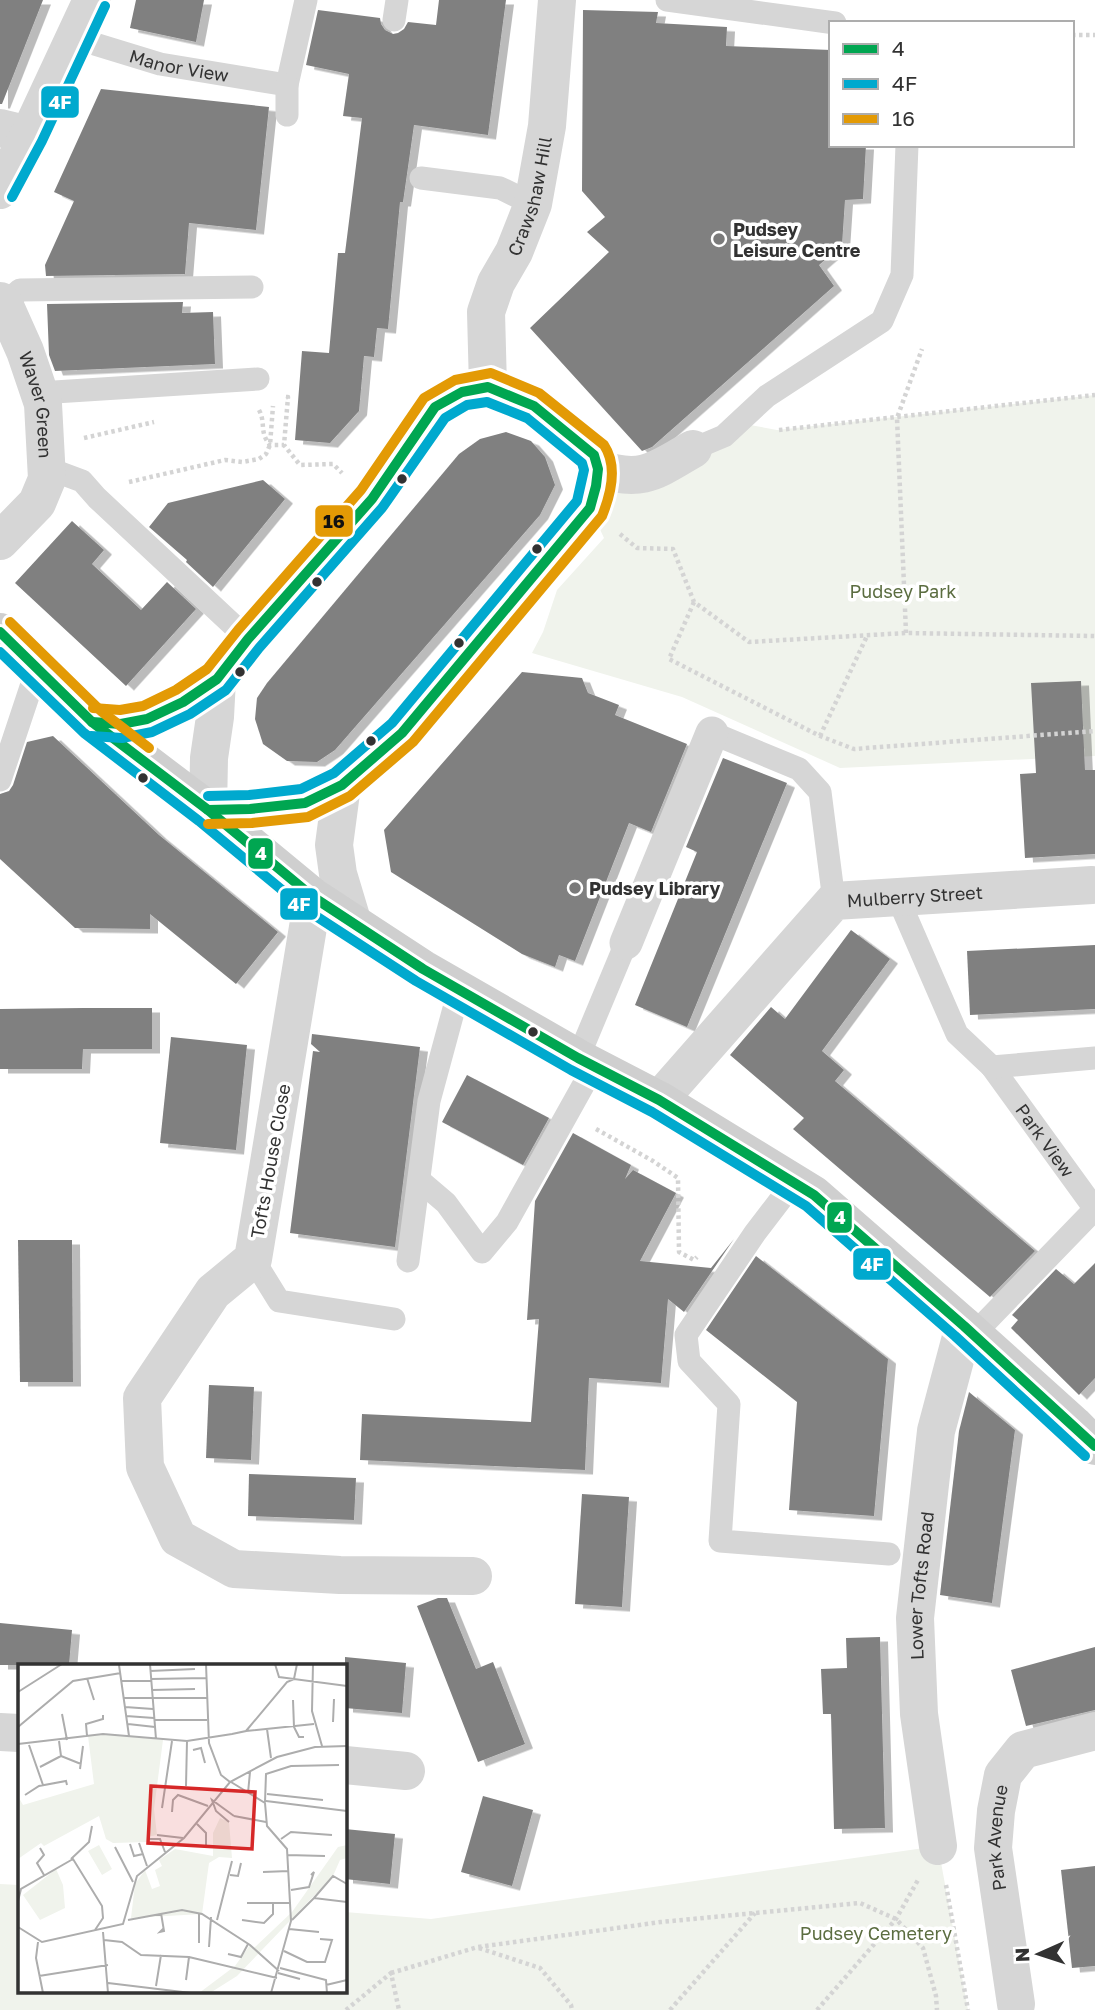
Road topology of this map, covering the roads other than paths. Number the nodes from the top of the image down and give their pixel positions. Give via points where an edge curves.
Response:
1 (92, 0) edge
2 (306, 0) edge
3 (557, 0) edge
4 (667, 0) edge
5 (723, 4) edge
6 (829, 22) edge
7 (75, 38) junction
8 (287, 85) junction
9 (287, 115) dead end
10 (15, 131) edge
11 (907, 147) edge
12 (421, 178) dead end
13 (0, 190) edge
14 (533, 204) junction
15 (252, 287) dead end
16 (2, 302) edge
17 (258, 379) dead end
18 (488, 387) junction
19 (39, 393) junction
20 (694, 449) joint
21 (598, 469) junction
22 (43, 470) junction
23 (0, 541) edge
24 (0, 632) edge
25 (248, 639) junction
26 (37, 669) junction
27 (217, 680) junction
28 (92, 722) junction
29 (712, 733) joint
30 (0, 780) edge
31 (342, 785) junction
32 (208, 810) junction
33 (1092, 885) dead end
34 (897, 896) junction
35 (313, 897) junction
36 (834, 901) junction
37 (353, 924) junction
38 (626, 943) joint
39 (459, 990) junction
40 (1095, 1058) edge
41 (586, 1062) junction
42 (992, 1067) junction
43 (659, 1100) junction
44 (419, 1180) junction
45 (794, 1182) junction
46 (253, 1259) junction
47 (408, 1261) dead end
48 (394, 1319) dead end
49 (969, 1330) junction
50 (1095, 1446) edge
51 (889, 1554) dead end
52 (473, 1577) dead end
53 (1095, 1731) edge
54 (0, 1732) edge
55 (18, 1733) edge
56 (346, 1765) edge
57 (406, 1771) dead end
58 (938, 1846) road end
59 (1016, 2004) dead end

1 - 7 street
2 - 8 lane
3 - 14 street, Crawshaw Hill via 547,126
4 - 5 lane
5 - 6 lane
7 - 8 lane, Manor View via 160,64
7 - 10 street
8 - 9 lane
10 - 13 street
11 - 20 lane via 902,275 882,321 767,396 724,436
12 - 14 lane via 500,188
14 - 18 street, Crawshaw Hill via 486,312
15 - 16 lane via 20,290
16 - 19 street, Waver Green
17 - 19 lane
18 - 21 street via 534,406 594,455
18 - 25 street via 462,392 435,407 372,499
19 - 22 street, Waver Green
20 - 21 street via 654,472 636,476
21 - 31 street via 590,508 402,733
22 - 23 street
22 - 25 lane via 82,481
24 - 26 main road
25 - 27 street
26 - 28 main road
26 - 30 lane
27 - 28 street via 147,719 121,724
27 - 32 street
28 - 32 main road
29 - 36 lane via 799,769 820,792
29 - 38 street
31 - 32 street via 305,803
31 - 37 street via 334,845
32 - 35 main road
33 - 34 street, Mulberry Street
34 - 36 street, Mulberry Street
34 - 42 lane, Park View via 957,1034
35 - 37 main road
35 - 46 street, Tofts House Close
36 - 43 street, Mulberry Street
37 - 39 main road
38 - 41 lane
39 - 41 main road
39 - 44 lane via 429,1101
40 - 42 lane
41 - 43 main road
41 - 44 lane via 507,1222 482,1252 446,1203
42 - 49 lane, Park View via 1095,1209
43 - 45 main road
44 - 47 lane
45 - 49 main road
45 - 51 lane via 687,1335 688,1361 729,1404 720,1541
46 - 48 lane via 279,1301
46 - 52 street, Tofts House Close via 213,1292 142,1398 145,1467 178,1538 234,1569
49 - 50 main road
49 - 58 street, Lower Tofts Road via 936,1431 915,1618 919,1714
53 - 59 street, Park Avenue via 1023,1750 1003,1775 993,1848
54 - 55 street
56 - 57 street

